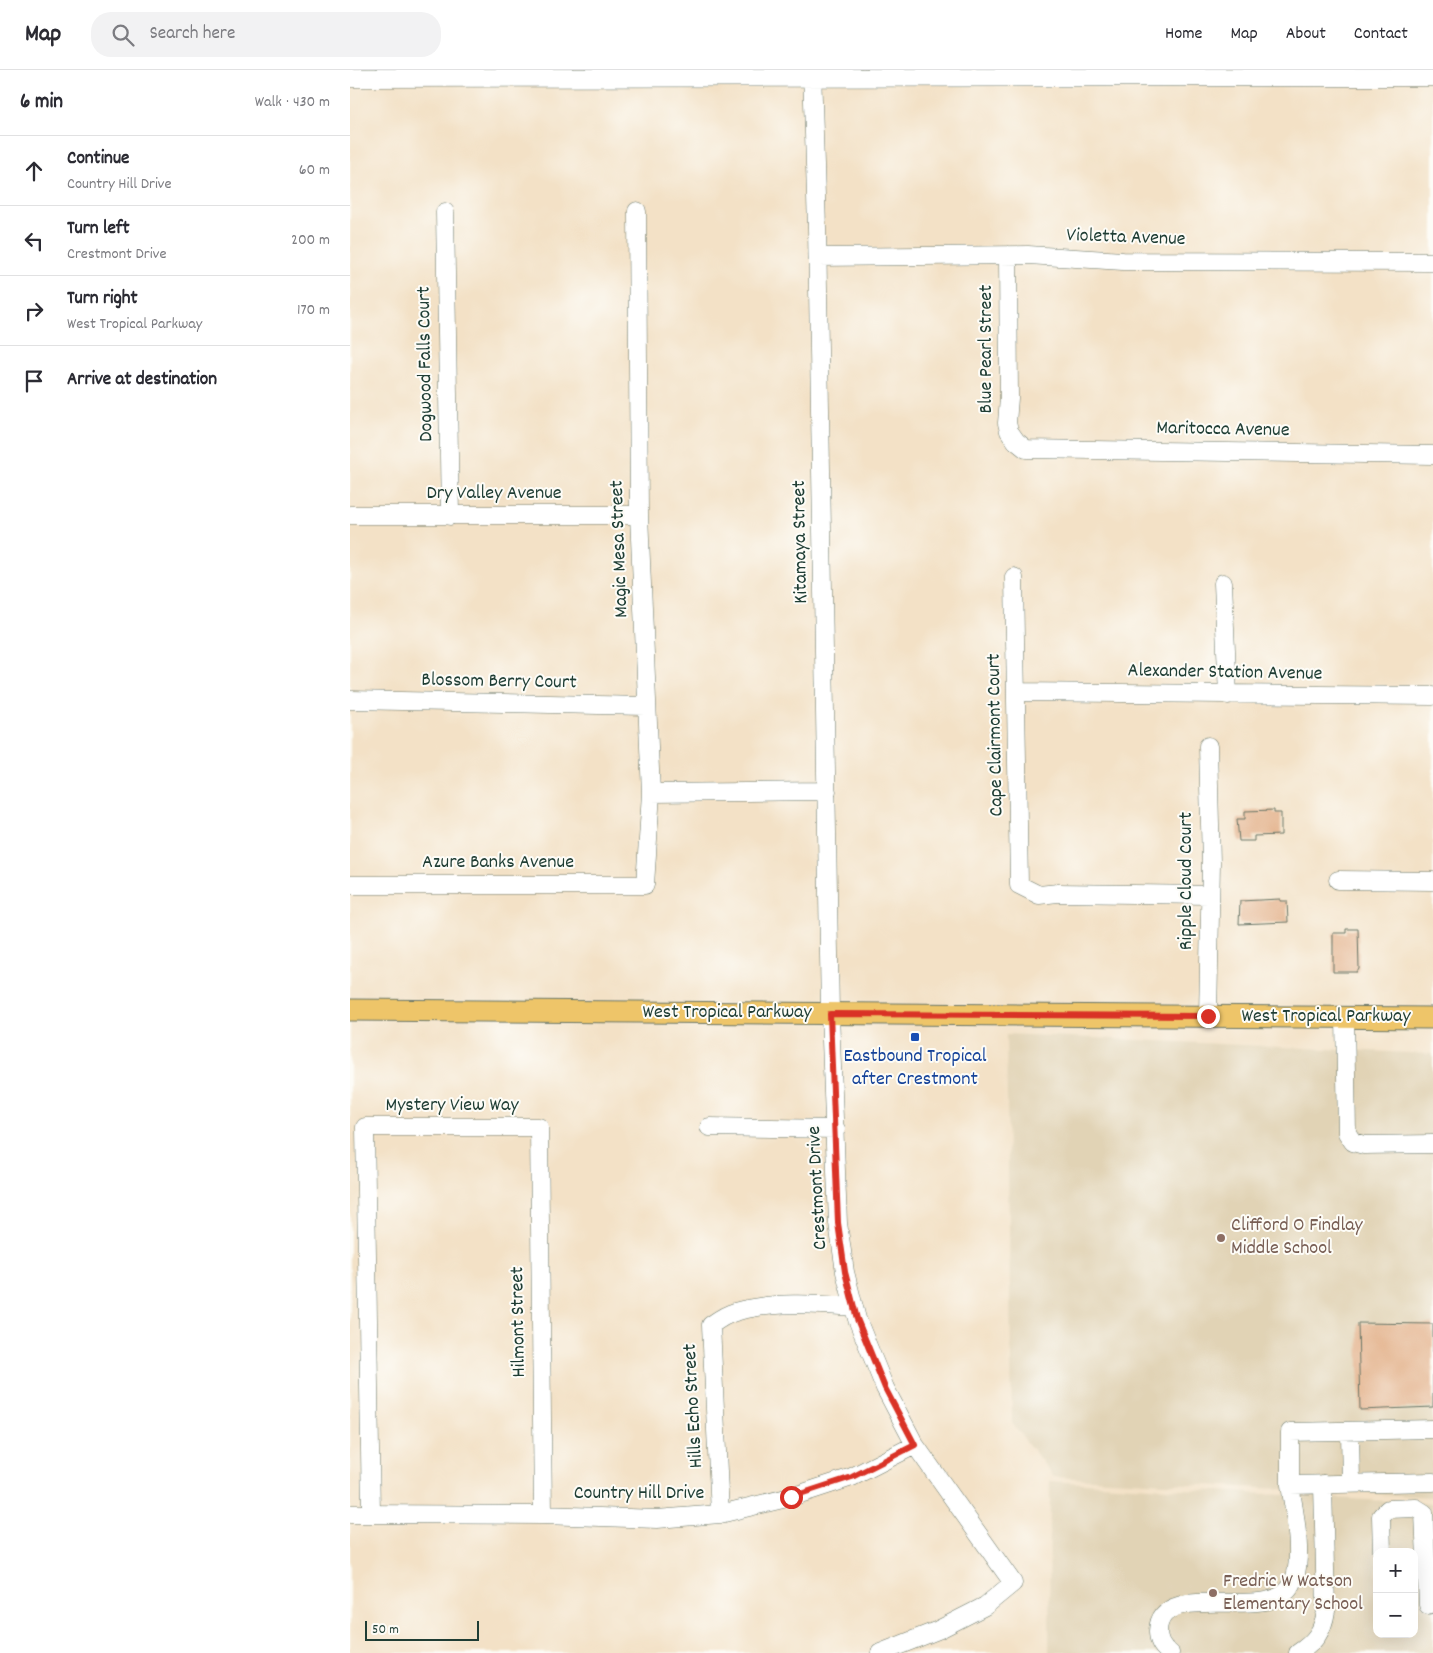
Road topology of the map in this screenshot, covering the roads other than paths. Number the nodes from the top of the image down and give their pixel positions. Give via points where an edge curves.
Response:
1 (609, 74) edge
2 (812, 74) edge
3 (1433, 77) edge
4 (350, 78) edge
5 (637, 211) dead end
6 (445, 212) dead end
7 (1008, 255) junction
8 (818, 256) junction
9 (1433, 262) edge
10 (1016, 441) joint
11 (1433, 456) edge
12 (350, 515) edge
13 (639, 515) junction
14 (450, 516) junction
15 (1014, 577) dead end
16 (1223, 583) dead end
17 (1016, 692) junction
18 (1228, 695) junction
19 (1433, 696) edge
20 (350, 700) edge
21 (646, 706) junction
22 (1208, 746) dead end
23 (827, 791) junction
24 (651, 793) junction
25 (1338, 880) dead end
26 (1433, 881) edge
27 (645, 884) joint
28 (350, 885) edge
29 (1209, 895) junction
30 (350, 1010) edge
31 (830, 1014) junction
32 (1208, 1016) junction
33 (1345, 1017) junction
34 (1433, 1018) edge
35 (709, 1127) dead end
36 (539, 1128) joint
37 (836, 1129) junction
38 (1433, 1144) edge
39 (854, 1307) junction
40 (1433, 1428) edge
41 (1350, 1431) junction
42 (915, 1445) junction
43 (1433, 1482) edge
44 (1323, 1484) junction
45 (1351, 1484) junction
46 (1290, 1485) junction
47 (350, 1514) edge
48 (371, 1514) junction
49 (720, 1514) junction
50 (544, 1515) junction
51 (1382, 1548) edge
52 (1425, 1606) edge
53 (880, 1653) edge
54 (1170, 1653) edge
55 (1298, 1653) edge

1 - 2 street
1 - 4 street
2 - 3 street
2 - 8 street, Kitamaya Street
5 - 13 street, Magic Mesa Street
6 - 14 street, Dogwood Falls Court
7 - 8 street, Violetta Avenue
7 - 9 street, Violetta Avenue via 1123,261
7 - 10 street, Blue Pearl Street via 1010,398 1007,423
8 - 23 street, Kitamaya Street
10 - 11 street, Maritocca Avenue via 1026,449 1034,450
12 - 14 street, Dry Valley Avenue
13 - 14 street, Dry Valley Avenue
13 - 21 street, Magic Mesa Street
15 - 17 street, Cape Clairmont Court
16 - 18 street
17 - 18 street, Alexander Station Avenue
17 - 29 street, Cape Clairmont Court via 1018,885 1039,895
18 - 19 street, Alexander Station Avenue
20 - 21 street, Blossom Berry Court
21 - 24 street, Magic Mesa Street
22 - 29 street, Ripple Cloud Court
23 - 24 street
23 - 31 street, Kitamaya Street
24 - 27 street, Magic Mesa Street
25 - 26 street
27 - 28 street, Azure Banks Avenue
29 - 32 street, Ripple Cloud Court
30 - 31 main road, West Tropical Parkway
31 - 32 main road, West Tropical Parkway
31 - 37 street, Crestmont Drive
32 - 33 main road, West Tropical Parkway
33 - 34 main road, West Tropical Parkway
33 - 38 street via 1348,1132 1353,1142 1364,1145
35 - 37 street
36 - 48 street, Mystery View Way via 365,1127
36 - 50 street, Hilmont Street
37 - 39 street, Crestmont Drive via 838,1223
39 - 42 street, Crestmont Drive via 885,1388
39 - 49 street, Hills Echo Street via 820,1304 757,1307 733,1312 711,1325
40 - 41 street
41 - 45 street
41 - 46 street via 1290,1432
42 - 49 street, Country Hill Drive via 852,1477 791,1497
42 - 53 street, Crestmont Drive via 1013,1583 985,1606 938,1630
43 - 45 street
44 - 45 street
44 - 46 street
44 - 55 street via 1324,1626 1318,1636
46 - 54 street via 1297,1530 1297,1566 1288,1590 1269,1601 1186,1603 1168,1610 1158,1625 1158,1634 1160,1643
47 - 48 street, Country Hill Drive
48 - 50 street, Country Hill Drive
49 - 50 street, Country Hill Drive via 657,1519
51 - 52 street via 1381,1516 1388,1509 1416,1508 1424,1513

